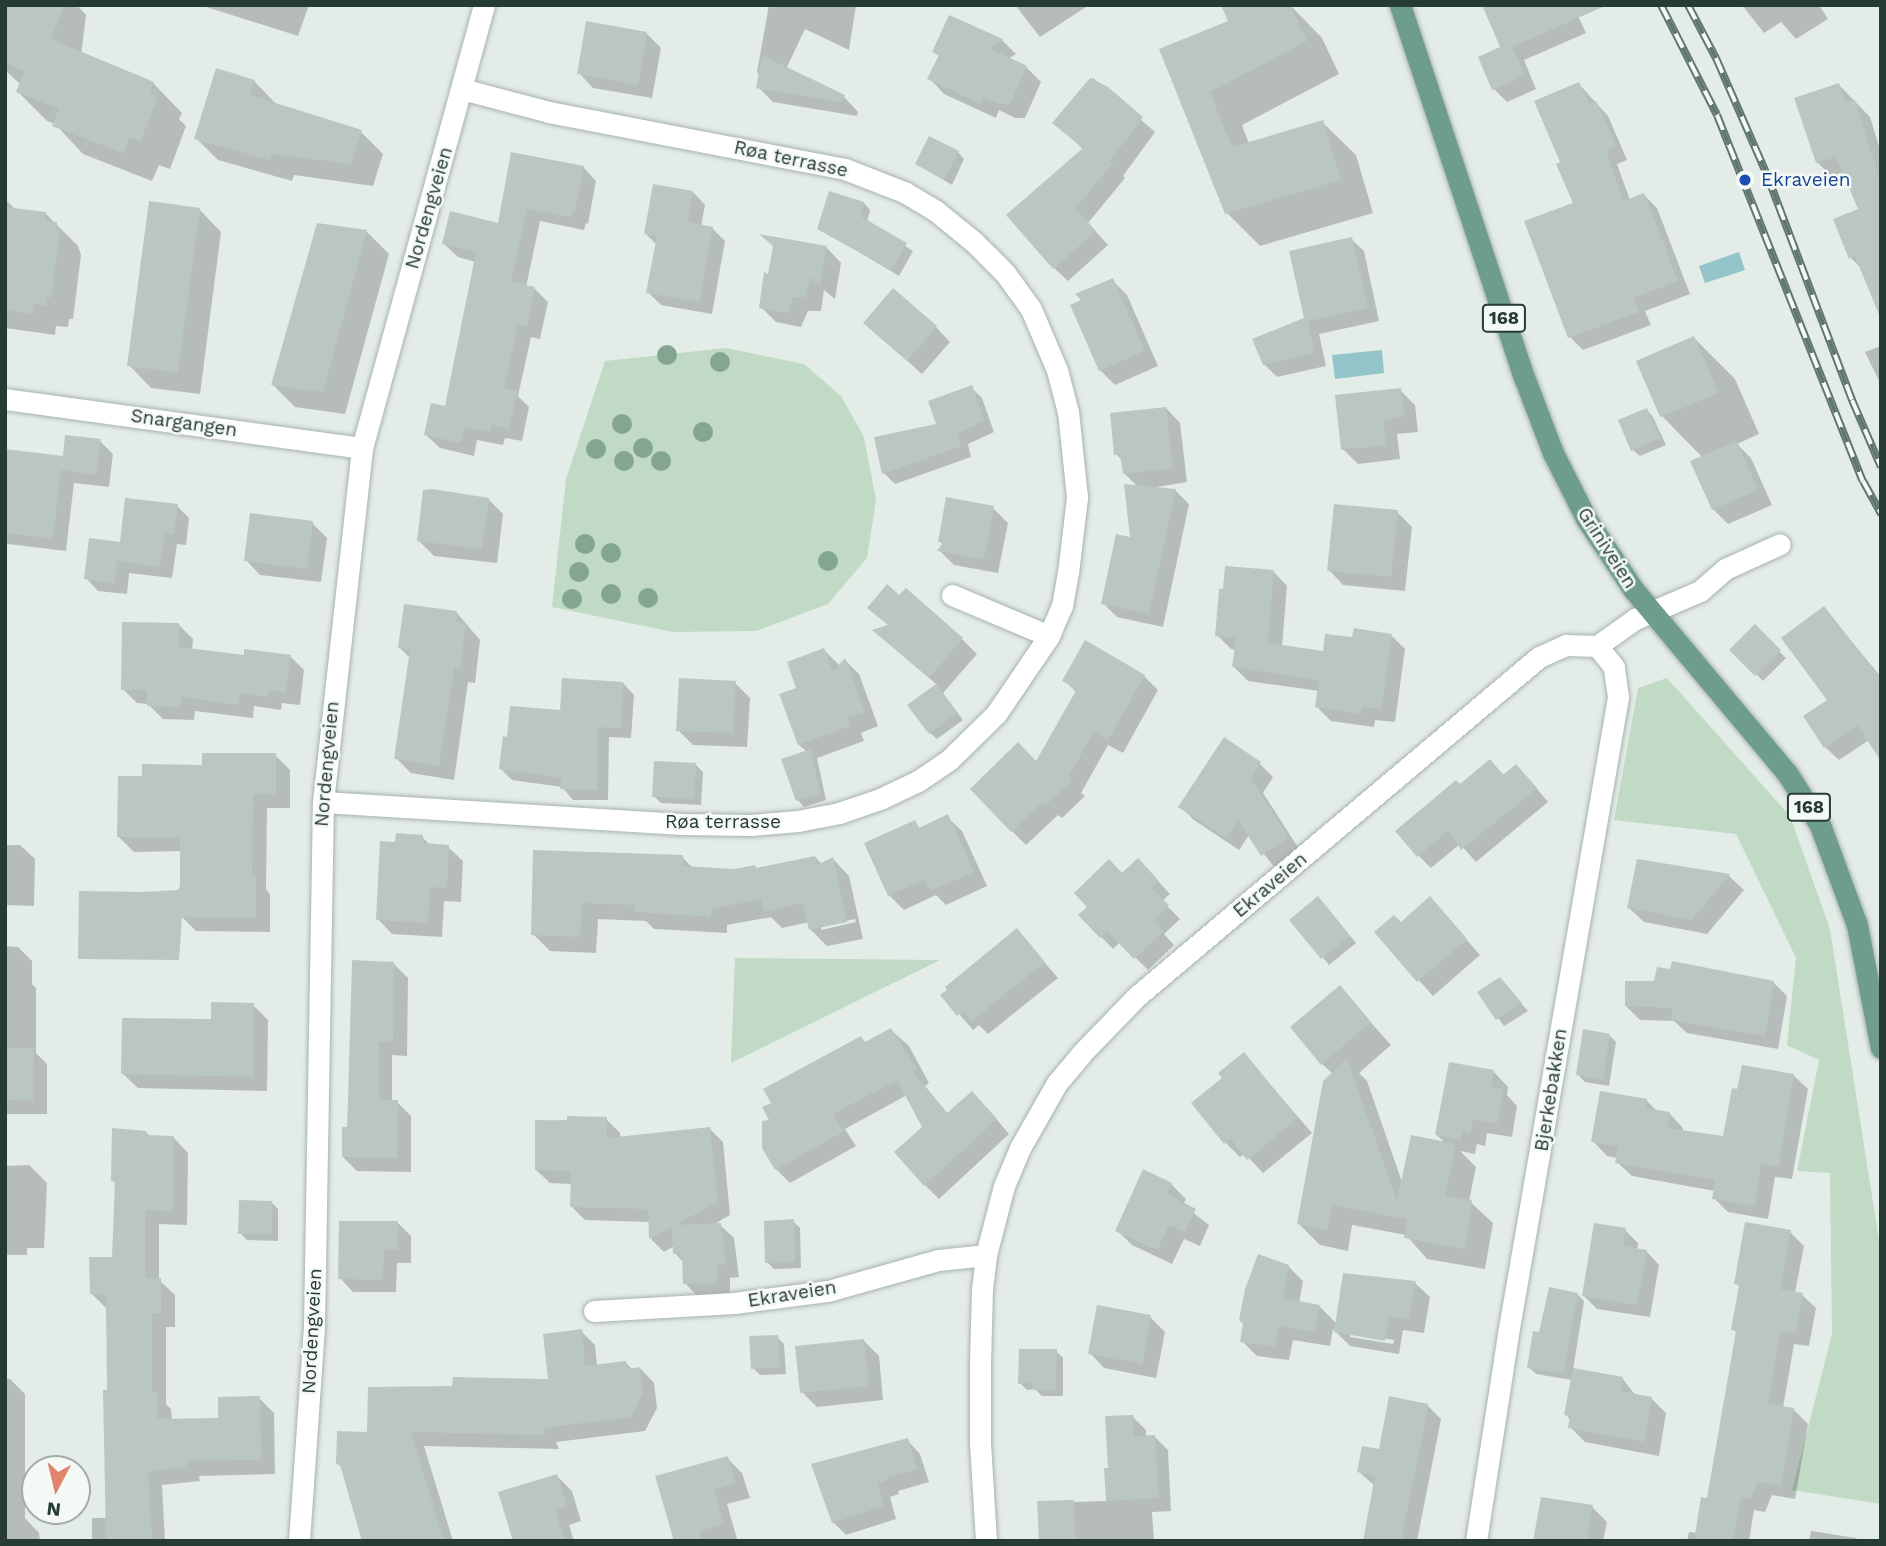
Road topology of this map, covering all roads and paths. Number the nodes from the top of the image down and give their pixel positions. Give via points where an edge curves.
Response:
1 (484, 5) edge
2 (1400, 5) edge
3 (462, 89) junction
4 (5, 398) edge
5 (362, 448) junction
6 (1780, 544) dead end
7 (952, 595) dead end
8 (1650, 611) junction
9 (1049, 636) junction
10 (1597, 646) junction
11 (323, 802) junction
12 (1881, 1048) edge
13 (986, 1255) junction
14 (594, 1311) dead end
15 (299, 1541) edge
16 (986, 1541) edge
17 (1476, 1541) edge

1 - 3 street, Nordengveien
2 - 8 main road, Griniveien / 168 via 1542,427 1587,520
3 - 5 street, Nordengveien
3 - 9 street, Røa terrasse via 550,111 845,169 925,204 974,242 1031,309 1057,370 1068,412 1077,496 1074,541 1062,606
4 - 5 street, Snargangen
5 - 11 street, Nordengveien
6 - 8 street via 1725,569 1699,591
7 - 9 street
8 - 10 street
8 - 12 main road, Griniveien / 168 via 1767,748 1820,825 1857,925
9 - 11 street, Røa terrasse via 996,714 949,760 918,781 839,813 751,825 681,824
10 - 13 street, Ekraveien via 1566,645 1539,657 1107,1025 1057,1083 1033,1124 1004,1186
10 - 17 street, Bjerkebakken via 1614,667 1618,697
11 - 15 street, Nordengveien via 314,1326
13 - 14 street, Ekraveien via 938,1259 816,1293
13 - 16 street, Ekraveien via 980,1444

